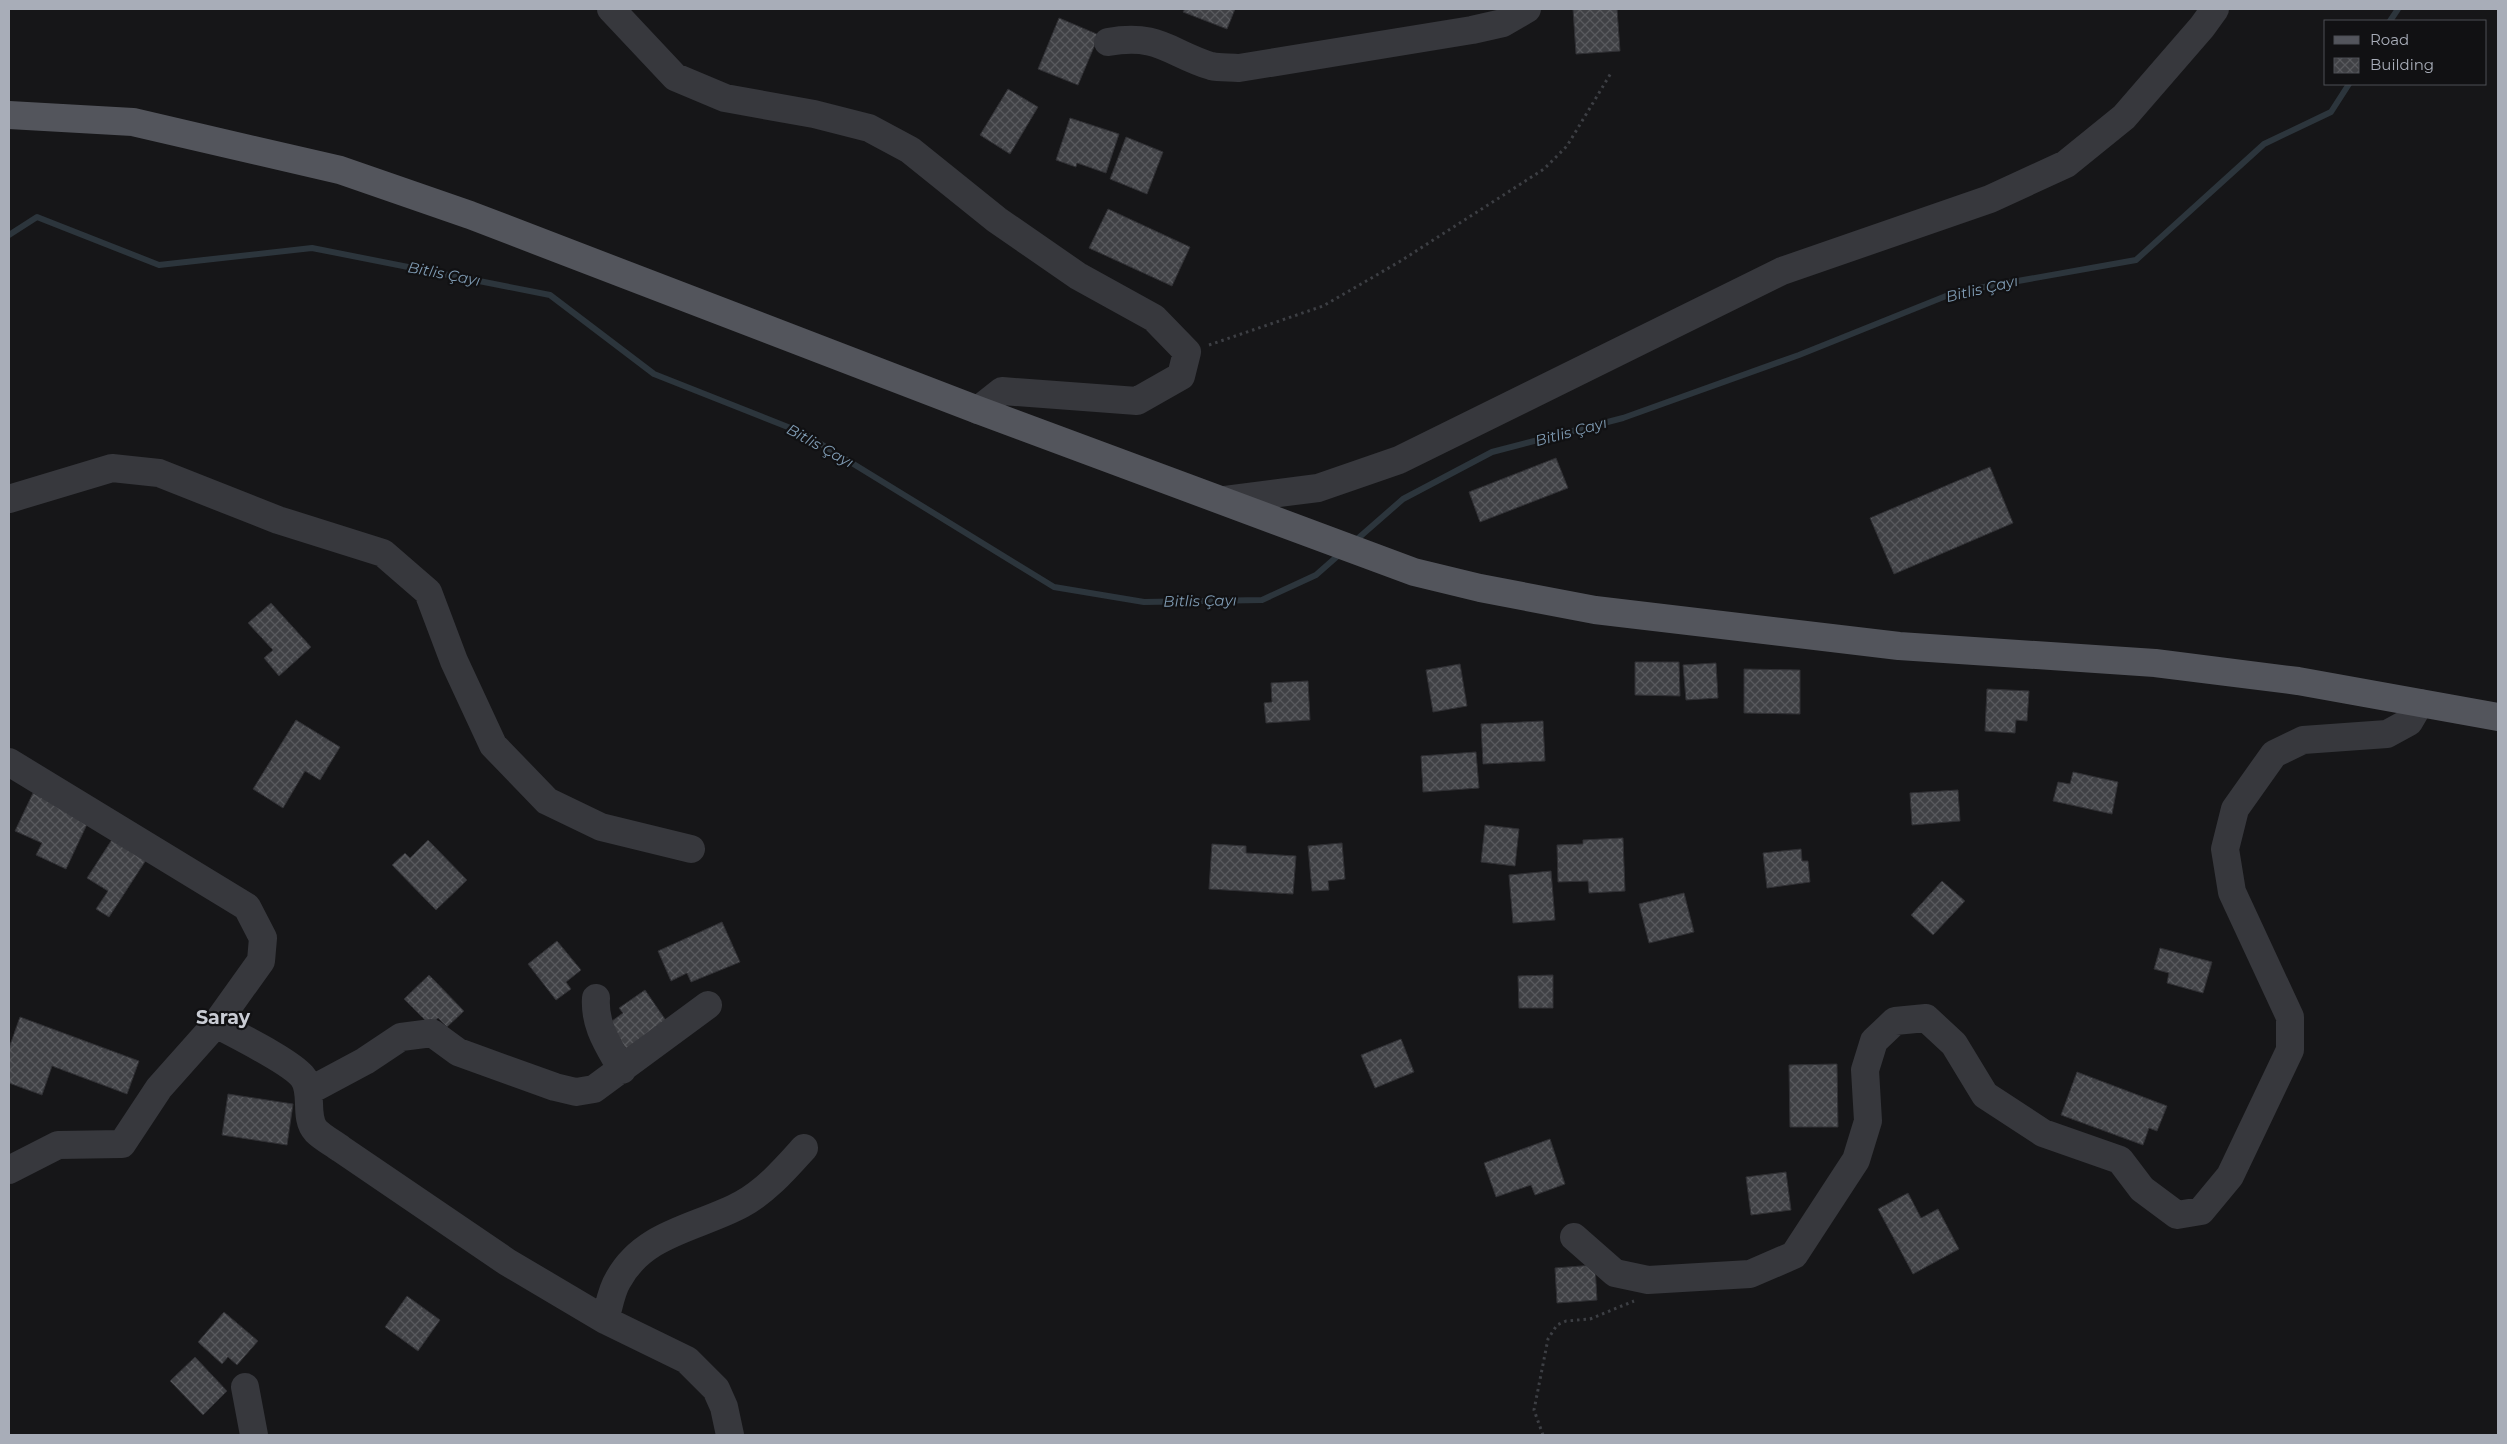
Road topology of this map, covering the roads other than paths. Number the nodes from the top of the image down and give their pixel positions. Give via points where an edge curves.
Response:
1 (611, 9) edge
2 (1528, 9) edge
3 (2214, 9) edge
4 (1108, 42) dead end
5 (9, 115) edge
6 (978, 410) junction
7 (9, 499) edge
8 (1225, 500) junction
9 (2420, 703) junction
10 (2498, 717) edge
11 (9, 762) edge
12 (691, 849) dead end
13 (596, 998) dead end
14 (708, 1005) dead end
15 (216, 1024) junction
16 (622, 1070) junction
17 (309, 1091) junction
18 (804, 1148) dead end
19 (9, 1170) edge
20 (1574, 1237) dead end
21 (605, 1320) junction
22 (245, 1387) dead end
23 (254, 1435) edge
24 (730, 1435) edge

1 - 6 street via 675,77 725,98 869,128 910,150 997,220 1078,276 1154,318 1187,352 1180,376 1137,401 1002,391
2 - 4 street via 1503,23 1472,30 1238,68 1212,66 1170,47 1144,40
3 - 8 street via 2124,117 2066,164 1990,199 1782,271 1399,460 1318,488
5 - 6 main road via 133,122 340,170 470,215
6 - 8 main road
7 - 12 street via 112,468 159,473 278,520 383,553 428,592 454,660 493,745 547,801 601,826
8 - 9 main road via 1414,572 1595,610 1899,646 2155,663 2298,681
9 - 10 main road
9 - 20 street via 2409,722 2387,734 2303,740 2274,754 2235,809 2225,849 2232,892 2290,1017 2290,1050 2230,1176 2201,1211 2177,1215 2142,1189 2120,1160 2043,1133 1985,1095 1954,1044 1926,1018 1895,1021 1874,1041 1865,1070 1868,1121 1856,1160 1794,1255 1750,1274 1648,1280 1615,1273
11 - 15 street via 247,907 263,938 261,961
13 - 16 street via 595,1012 600,1029
14 - 16 street
15 - 17 street via 282,1061 302,1076
15 - 19 street via 160,1088 122,1144 58,1145
16 - 17 street via 594,1089 576,1092 458,1052 432,1033 416,1034 390,1043 365,1061
17 - 21 street via 315,1130 506,1262
18 - 21 street via 756,1196 666,1235 638,1254 617,1282
21 - 24 street via 687,1360 716,1389
22 - 23 street

